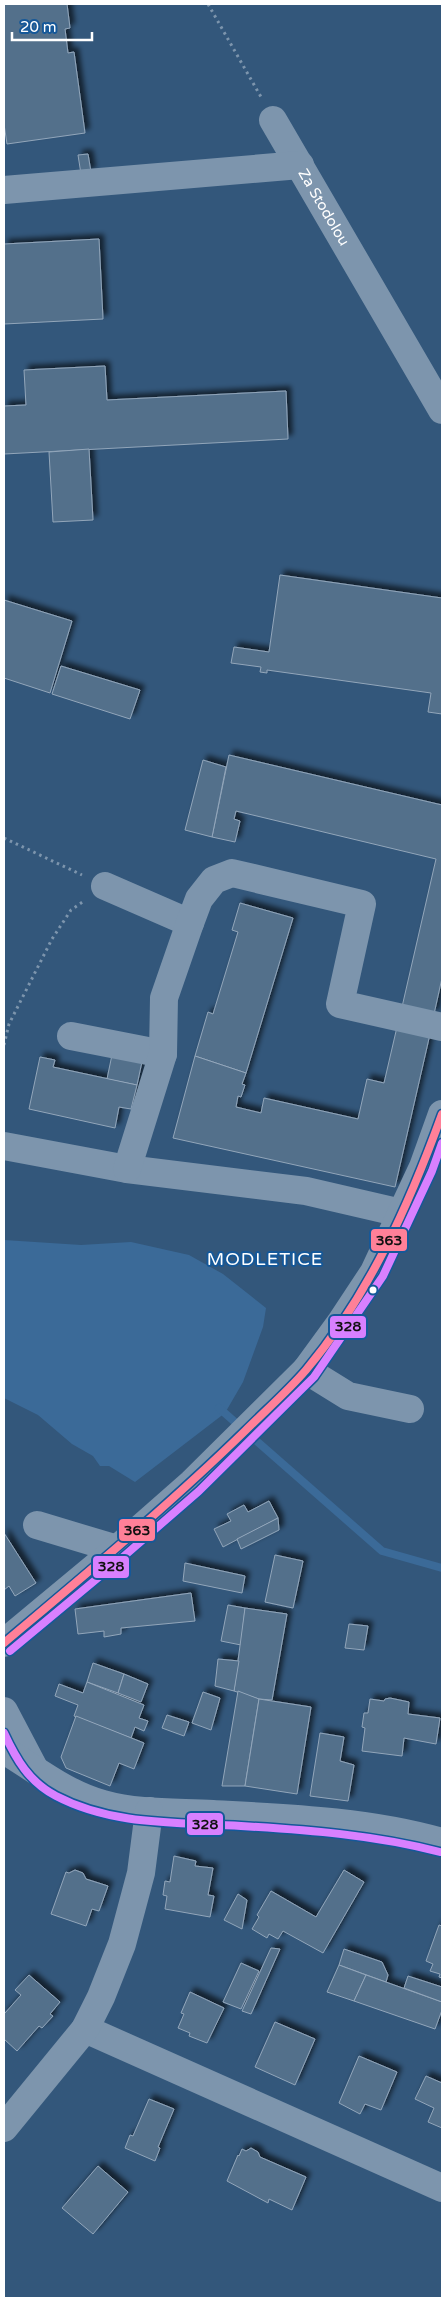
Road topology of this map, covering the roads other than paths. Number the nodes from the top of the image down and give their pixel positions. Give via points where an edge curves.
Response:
1 (273, 120) road end
2 (300, 165) junction
3 (4, 190) edge
4 (442, 410) edge
5 (105, 886) road end
6 (190, 923) junction
7 (442, 1027) edge
8 (71, 1036) dead end
9 (163, 1054) junction
10 (442, 1114) edge
11 (4, 1146) edge
12 (433, 1168) edge
13 (127, 1169) junction
14 (401, 1213) junction
15 (306, 1370) junction
16 (410, 1409) dead end
17 (37, 1525) dead end
18 (117, 1549) junction
19 (4, 1643) edge
20 (4, 1711) edge
21 (4, 1750) edge
22 (35, 1769) junction
23 (149, 1811) junction
24 (442, 1842) edge
25 (85, 2029) junction
26 (4, 2128) edge
27 (442, 2188) edge

1 - 2 street, Za Stodolou
2 - 3 street
2 - 4 street, Za Stodolou
5 - 6 street
6 - 7 street via 199,899 214,880 232,873 362,904 340,1004
6 - 9 street via 164,998
8 - 9 street
9 - 13 street
10 - 12 street
11 - 13 street
12 - 14 street
13 - 14 street via 306,1191
14 - 15 street via 374,1272
15 - 16 street via 348,1396
15 - 18 street via 192,1483
17 - 18 street
18 - 19 street
20 - 22 street
21 - 22 street
22 - 23 street via 66,1790 104,1805
23 - 24 street via 352,1825
23 - 25 street via 141,1873 122,1944
25 - 26 street
25 - 27 street

